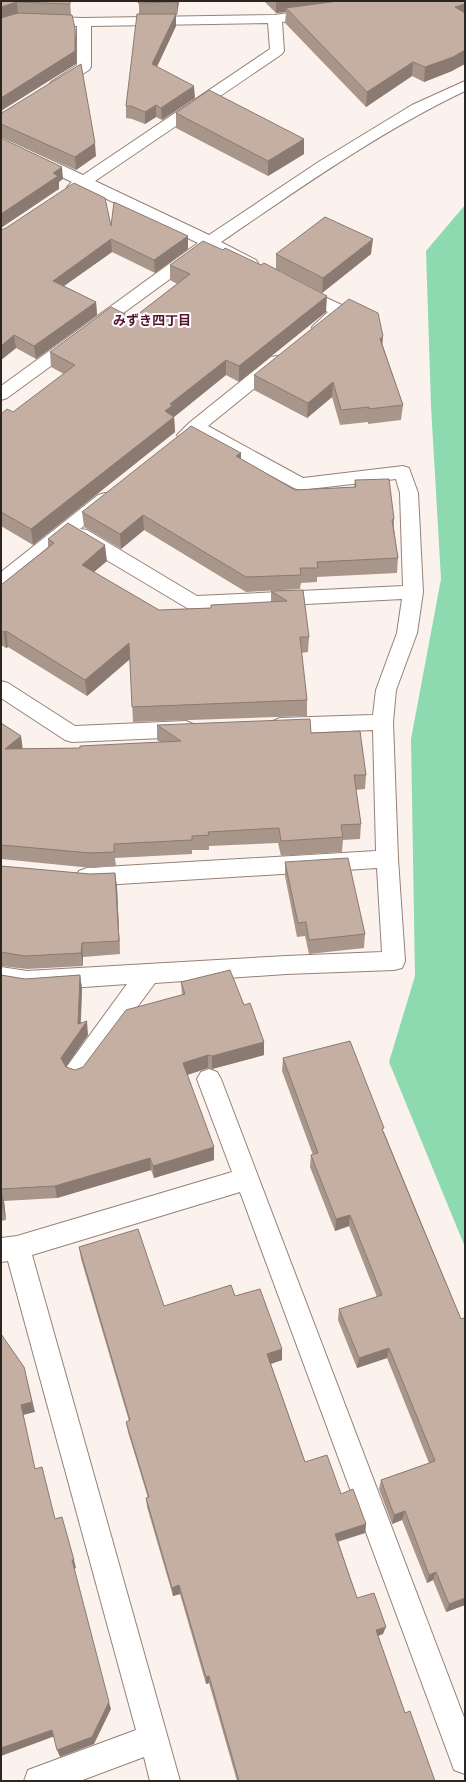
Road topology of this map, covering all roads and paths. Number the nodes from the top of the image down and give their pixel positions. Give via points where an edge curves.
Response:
1 (329, 11) edge
2 (275, 19) junction
3 (84, 22) junction
4 (1, 25) edge
5 (465, 85) edge
6 (46, 92) edge
7 (1, 142) edge
8 (85, 181) junction
9 (65, 194) edge
10 (210, 242) junction
11 (266, 272) edge
12 (286, 283) edge
13 (310, 336) edge
14 (292, 350) edge
15 (1, 394) edge
16 (195, 427) junction
17 (171, 446) edge
18 (117, 490) edge
19 (68, 528) junction
20 (1, 582) edge
21 (413, 592) junction
22 (1, 688) edge
23 (383, 722) junction
24 (264, 726) edge
25 (208, 728) edge
26 (387, 859) junction
27 (69, 875) edge
28 (148, 974) junction
29 (1, 977) edge
30 (76, 1072) edge
31 (209, 1079) dead end
32 (247, 1179) junction
33 (9, 1249) edge
34 (153, 1739) junction
35 (465, 1760) edge
36 (39, 1781) edge
37 (165, 1781) edge

1 - 2 street
2 - 3 street
2 - 8 street via 276,51
3 - 4 street via 16,13
3 - 6 street via 84,67
5 - 10 street via 417,108 325,164
7 - 8 street
8 - 9 street
8 - 10 street
10 - 11 street
10 - 15 street
12 - 13 street via 340,312
14 - 16 street
16 - 17 street
16 - 21 street via 300,484 403,472 409,493
18 - 19 street
19 - 20 street
19 - 21 street via 194,603
21 - 23 street via 407,633 386,690
22 - 25 street via 72,734
23 - 24 street
23 - 26 street
26 - 27 street via 92,878
26 - 28 street via 394,961
28 - 29 street via 27,981
28 - 30 street
31 - 32 street
32 - 33 street
32 - 35 street
33 - 34 street
34 - 36 street
34 - 37 street

